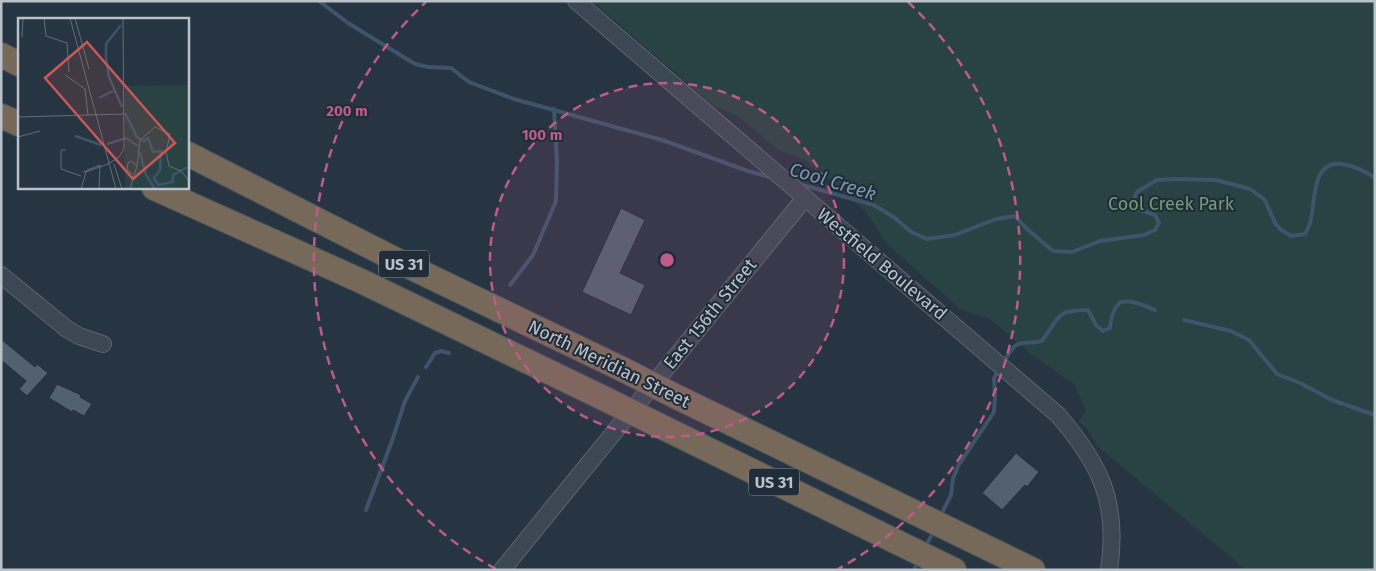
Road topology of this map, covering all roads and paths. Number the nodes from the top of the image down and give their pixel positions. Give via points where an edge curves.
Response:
1 (576, 1) edge
2 (1, 55) edge
3 (1, 64) edge
4 (18, 64) edge
5 (18, 72) edge
6 (1, 116) edge
7 (18, 124) edge
8 (1, 132) edge
9 (18, 140) edge
10 (189, 155) edge
11 (145, 189) edge
12 (156, 189) edge
13 (800, 194) junction
14 (206, 212) junction
15 (1, 275) edge
16 (103, 344) dead end
17 (950, 567) edge
18 (502, 570) edge
19 (1033, 570) edge
20 (1109, 570) edge

1 - 13 street, Westfield Boulevard
2 - 4 highway
3 - 5 highway
6 - 7 highway
8 - 9 highway
10 - 19 highway, North Meridian Street / US 31, bridge via 406,265
11 - 14 highway
12 - 14 highway, North Meridian Street / US 31
13 - 18 street, East 156th Street
13 - 20 street, Westfield Boulevard via 994,358 1058,415 1080,440 1106,492 1112,528
14 - 17 highway, North Meridian Street / US 31, bridge via 362,281
15 - 16 street via 67,329

